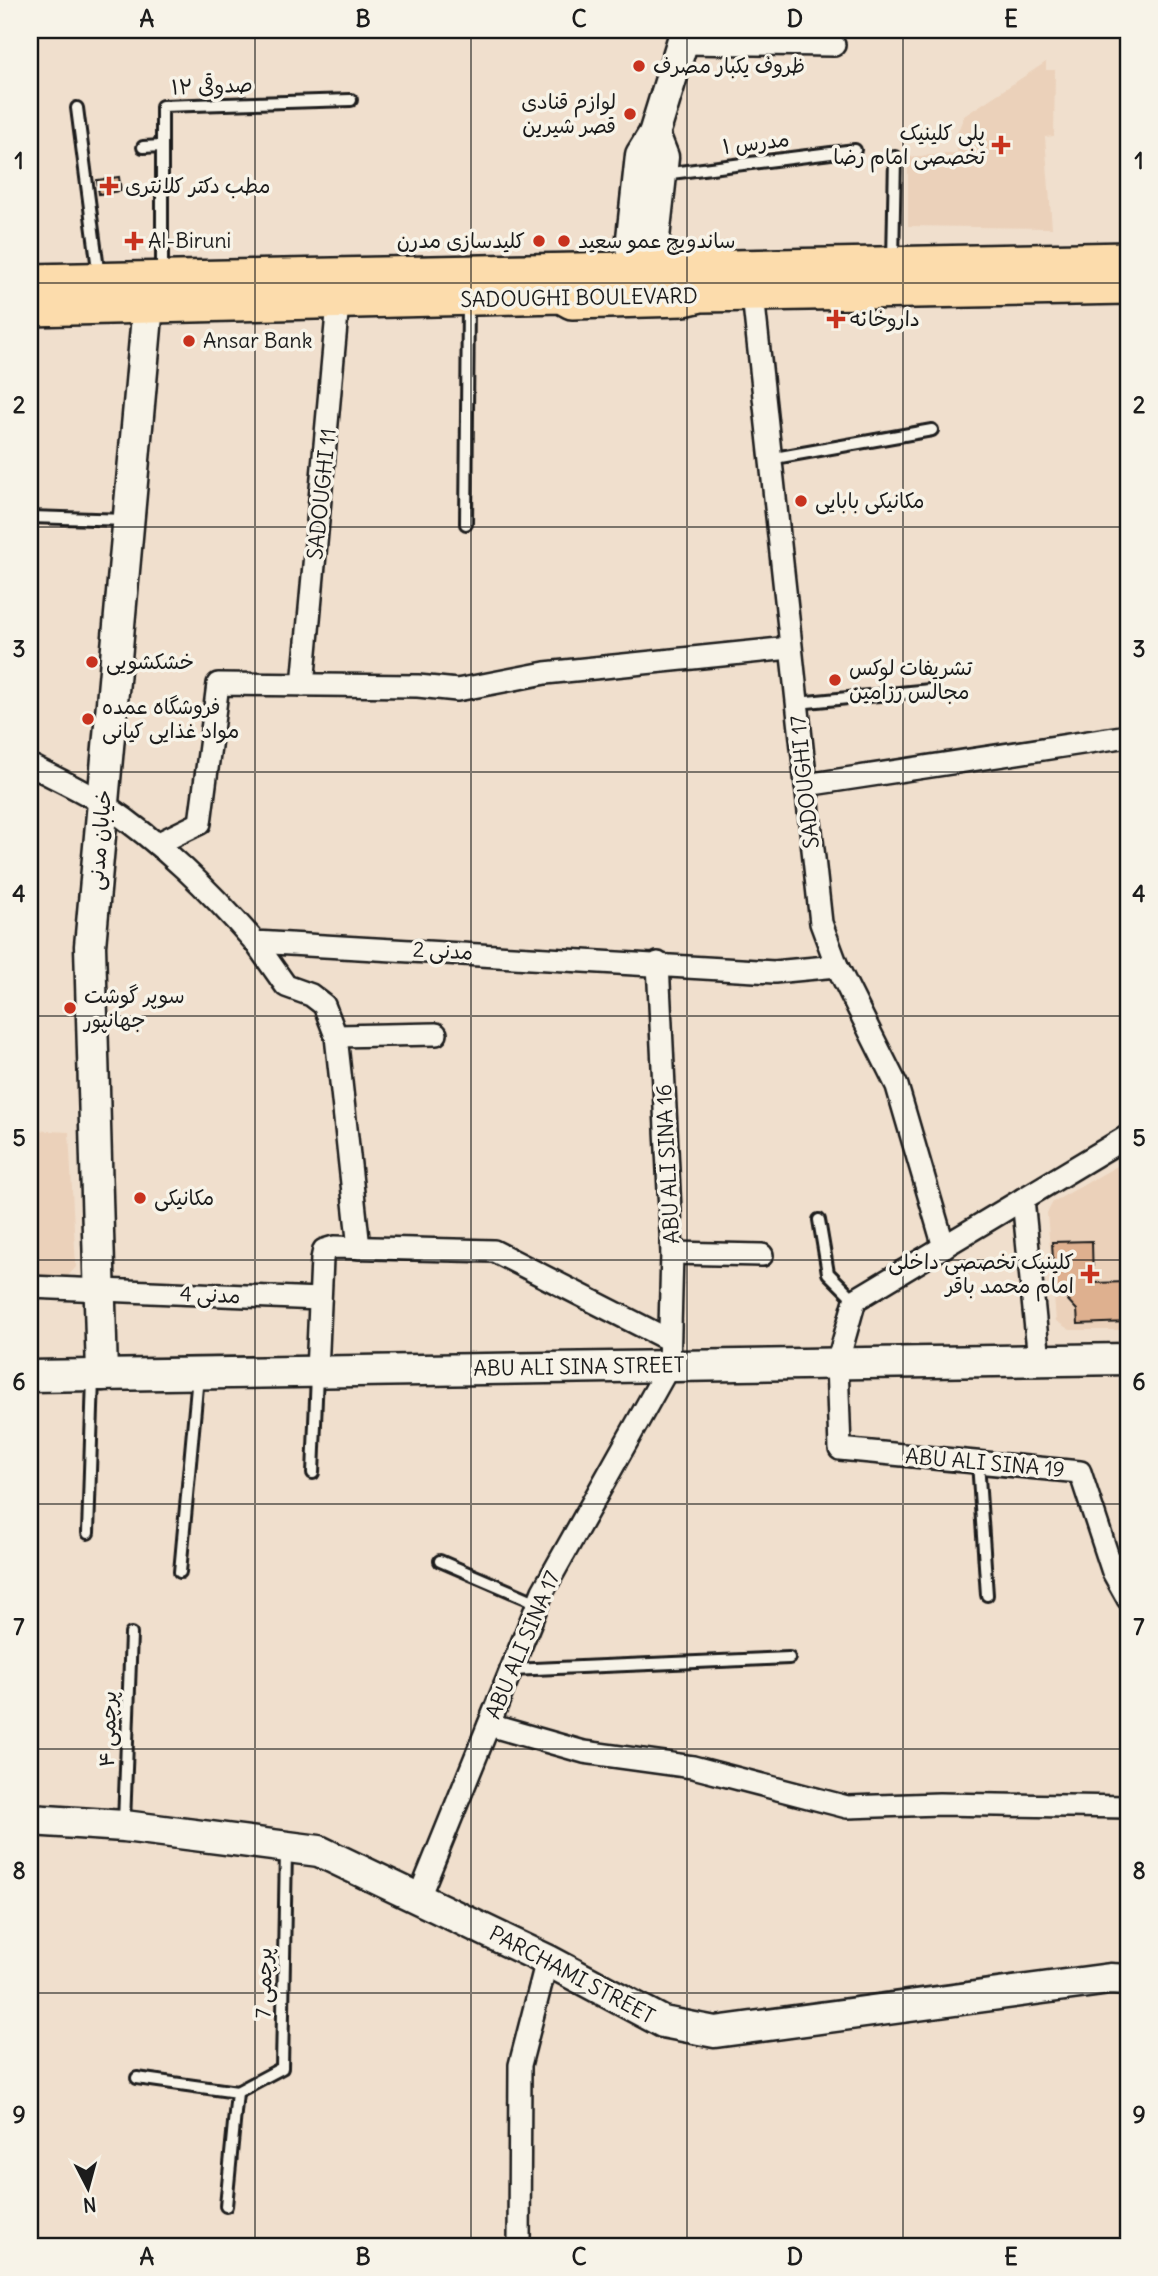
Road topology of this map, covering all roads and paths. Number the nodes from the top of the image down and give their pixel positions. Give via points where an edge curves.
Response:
1 (684, 36) edge
2 (834, 45) dead end
3 (351, 100) dead end
4 (77, 108) dead end
5 (654, 134) junction
6 (162, 146) junction
7 (143, 148) dead end
8 (855, 150) dead end
9 (895, 157) dead end
10 (661, 174) junction
11 (637, 258) junction
12 (1128, 259) edge
13 (893, 264) junction
14 (99, 280) junction
15 (30, 281) edge
16 (1128, 287) edge
17 (162, 290) junction
18 (237, 291) junction
19 (701, 295) junction
20 (752, 295) junction
21 (561, 296) junction
22 (468, 300) junction
23 (338, 303) junction
24 (30, 309) edge
25 (932, 430) dead end
26 (769, 459) junction
27 (30, 517) edge
28 (129, 520) junction
29 (466, 524) dead end
30 (790, 648) junction
31 (303, 685) junction
32 (930, 690) dead end
33 (797, 703) junction
34 (1128, 736) edge
35 (30, 765) edge
36 (806, 785) junction
37 (103, 804) junction
38 (157, 845) junction
39 (255, 942) junction
40 (658, 963) junction
41 (837, 966) junction
42 (436, 1034) dead end
43 (337, 1036) junction
44 (1128, 1136) edge
45 (1023, 1199) junction
46 (819, 1220) dead end
47 (944, 1247) junction
48 (359, 1248) junction
49 (672, 1253) junction
50 (762, 1255) dead end
51 (30, 1287) edge
52 (100, 1290) junction
53 (320, 1300) junction
54 (855, 1300) junction
55 (669, 1353) junction
56 (1128, 1359) edge
57 (1039, 1360) junction
58 (837, 1363) junction
59 (317, 1372) junction
60 (198, 1373) junction
61 (97, 1375) junction
62 (30, 1376) edge
63 (978, 1462) junction
64 (313, 1472) dead end
65 (88, 1532) dead end
66 (440, 1561) dead end
67 (180, 1572) dead end
68 (987, 1595) dead end
69 (1128, 1599) edge
70 (537, 1603) junction
71 (131, 1633) dead end
72 (789, 1658) dead end
73 (511, 1670) junction
74 (489, 1724) junction
75 (1128, 1807) edge
76 (30, 1820) edge
77 (124, 1826) junction
78 (286, 1847) junction
79 (419, 1897) junction
80 (547, 1959) junction
81 (1128, 1980) edge
82 (137, 2078) dead end
83 (237, 2092) junction
84 (226, 2206) dead end
85 (520, 2246) edge

1 - 2 street
1 - 5 street
3 - 6 lane, صدوقی ۱۲ via 162,106
4 - 14 lane
5 - 10 street via 663,157
5 - 11 street via 641,155
6 - 7 lane
6 - 17 lane, صدوقی ۱۲
8 - 10 lane, مدرس ۱
9 - 13 lane
10 - 11 street via 653,247
11 - 13 main road, SADOUGHI BOULEVARD
11 - 18 main road, SADOUGHI BOULEVARD via 603,270
11 - 19 main road via 678,289
11 - 21 main road via 616,290 572,291
12 - 13 main road, SADOUGHI BOULEVARD
14 - 15 main road, SADOUGHI BOULEVARD
14 - 17 main road, SADOUGHI BOULEVARD
16 - 20 main road, SADOUGHI BOULEVARD
17 - 18 main road, SADOUGHI BOULEVARD
17 - 24 main road, SADOUGHI BOULEVARD
17 - 28 street, خیابان مدنی
18 - 23 main road, SADOUGHI BOULEVARD
19 - 20 main road, SADOUGHI BOULEVARD
19 - 21 main road, SADOUGHI BOULEVARD via 572,302
20 - 26 street, SADOUGHI 17
21 - 22 main road, SADOUGHI BOULEVARD
22 - 23 main road, SADOUGHI BOULEVARD
22 - 29 lane
23 - 31 street, SADOUGHI 11
25 - 26 lane
26 - 30 street, SADOUGHI 17
27 - 28 lane
28 - 37 street, خیابان مدنی
30 - 31 street via 545,673 457,690
30 - 33 street, SADOUGHI 17
31 - 38 street via 218,684 200,823
32 - 33 lane
33 - 36 street, SADOUGHI 17
34 - 36 street
35 - 37 street
36 - 41 street, SADOUGHI 17 via 821,923
37 - 38 street
37 - 52 street, خیابان مدنی via 90,946
38 - 39 street
39 - 40 street, مدنی 2
39 - 43 street via 286,986 324,1005
40 - 41 street, مدنی 2 via 774,972
40 - 49 street, ABU ALI SINA 16
41 - 47 street, SADOUGHI 17 via 897,1086
42 - 43 street
43 - 48 street
44 - 45 street
45 - 47 street
45 - 57 street
46 - 54 lane via 828,1273
47 - 54 street
48 - 53 street via 324,1250
48 - 55 street via 494,1251
49 - 50 street
49 - 55 street, ABU ALI SINA 16
51 - 52 street, مدنی 4
52 - 53 street, مدنی 4
52 - 61 street, خیابان مدنی
53 - 59 street
54 - 58 street
55 - 58 street, ABU ALI SINA STREET
55 - 59 street, ABU ALI SINA STREET
55 - 70 street, ABU ALI SINA 17
56 - 57 street, ABU ALI SINA STREET
57 - 58 street, ABU ALI SINA STREET
58 - 63 street, ABU ALI SINA 19 via 840,1449
59 - 60 street, ABU ALI SINA STREET
59 - 64 lane
60 - 61 street, ABU ALI SINA STREET
60 - 67 lane
61 - 62 street, ABU ALI SINA STREET
61 - 65 lane
63 - 68 lane
63 - 69 street, ABU ALI SINA 19 via 1080,1472 1113,1572
66 - 70 lane
70 - 73 street, ABU ALI SINA 17
71 - 77 lane, پرچمی ۴
72 - 73 lane
73 - 74 street, ABU ALI SINA 17
74 - 75 street via 583,1752 693,1767 847,1807
74 - 79 street, ABU ALI SINA 17
76 - 77 street, PARCHAMI STREET
77 - 78 street, PARCHAMI STREET
78 - 79 street, PARCHAMI STREET via 319,1851
78 - 83 lane, پرچمی 7 via 282,2068
79 - 80 street, PARCHAMI STREET
80 - 81 street, PARCHAMI STREET via 663,2022 715,2032
80 - 85 street via 520,2065
82 - 83 lane
83 - 84 lane

